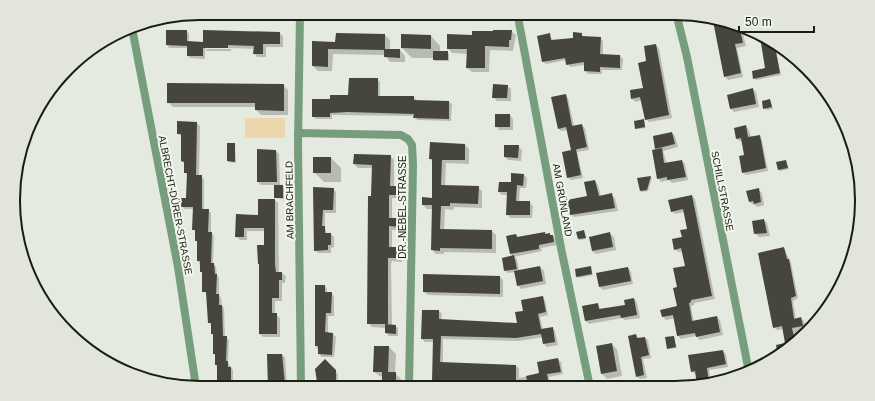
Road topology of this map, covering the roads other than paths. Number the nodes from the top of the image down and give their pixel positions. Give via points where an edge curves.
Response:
1 (300, 20) edge
2 (519, 20) edge
3 (677, 20) edge
4 (133, 33) edge
5 (298, 134) junction
6 (748, 365) edge
7 (195, 381) edge
8 (301, 381) edge
9 (409, 381) edge
10 (589, 381) edge

1 - 5 street, AM BRACHFELD
2 - 10 street, AM GRÜNLAND
3 - 6 street, SCHILLSTRASSE
4 - 7 street, ALBRECHT-DÜRER-STRASSE via 178,267
5 - 8 street, AM BRACHFELD
5 - 9 street, DR.-NEBEL-STRASSE via 401,135 412,145

